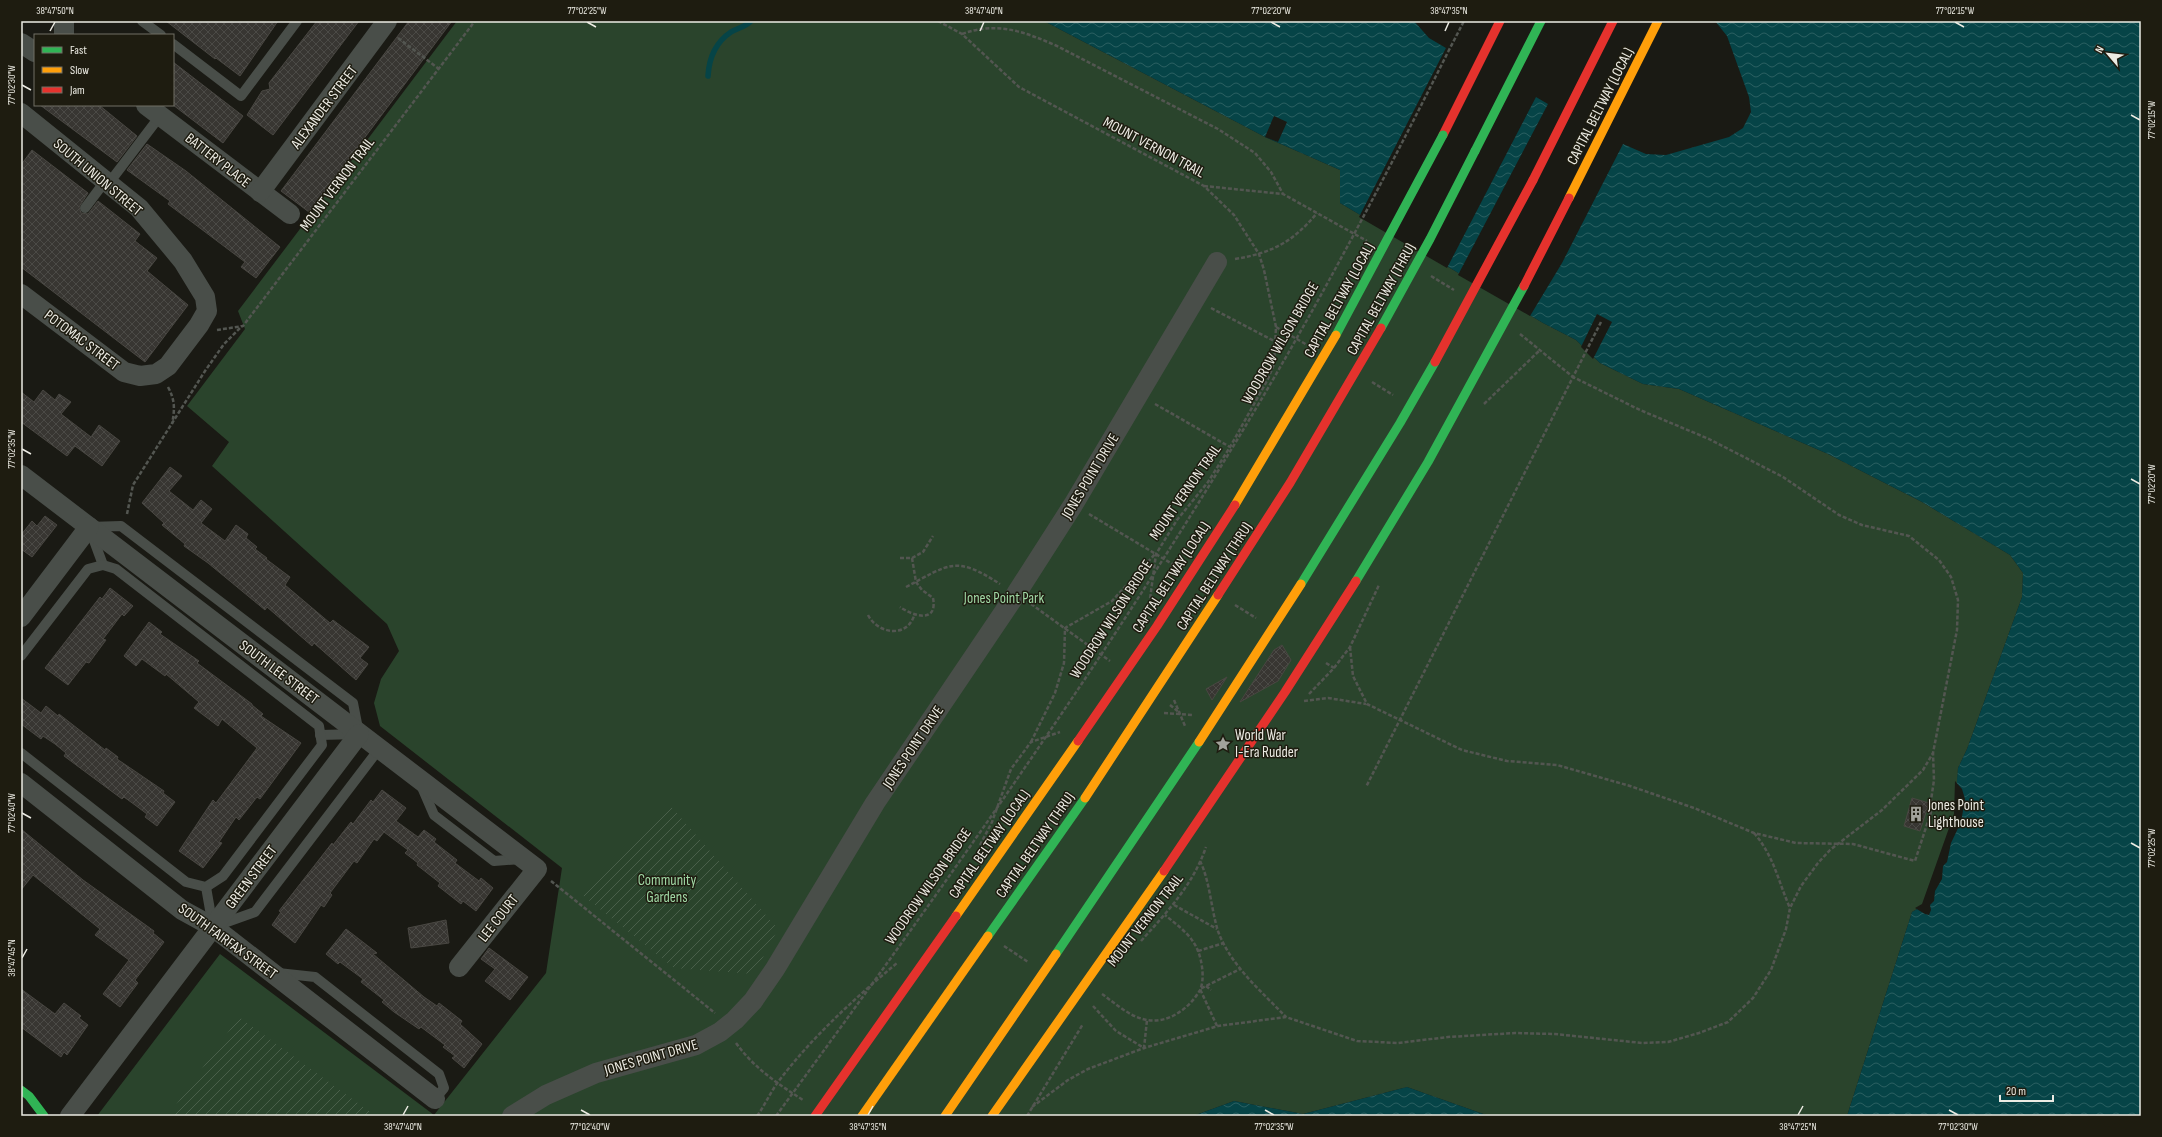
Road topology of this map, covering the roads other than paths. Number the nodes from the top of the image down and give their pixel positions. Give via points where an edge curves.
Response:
1 (64, 21) edge
2 (142, 21) edge
3 (297, 21) edge
4 (1500, 21) edge
5 (1541, 21) edge
6 (1613, 21) edge
7 (1658, 21) edge
8 (388, 24) edge
9 (64, 34) edge
10 (160, 34) edge
11 (174, 45) edge
12 (153, 110) edge
13 (21, 113) edge
14 (107, 181) junction
15 (260, 192) junction
16 (85, 208) dead end
17 (290, 214) dead end
18 (1217, 262) road end
19 (21, 294) edge
20 (162, 370) joint
21 (21, 475) edge
22 (89, 527) junction
23 (103, 564) junction
24 (21, 617) edge
25 (21, 656) edge
26 (359, 734) junction
27 (320, 735) junction
28 (379, 749) junction
29 (21, 753) edge
30 (21, 783) edge
31 (530, 864) joint
32 (206, 888) junction
33 (213, 927) junction
34 (459, 967) dead end
35 (21, 1090) edge
36 (435, 1099) dead end
37 (44, 1116) edge
38 (70, 1116) edge
39 (512, 1116) edge
40 (815, 1116) edge
41 (862, 1116) edge
42 (945, 1116) edge
43 (992, 1116) edge

1 - 9 street
2 - 10 lane
3 - 11 lane via 241,96
4 - 40 main road, CAPITAL BELTWAY (LOCAL), bridge via 1382,252 1246,487 1158,624
5 - 41 main road, CAPITAL BELTWAY (THRU), bridge via 1430,239 1362,364 1290,483 1106,769
6 - 42 main road, bridge via 1473,297 1335,532 1155,811
7 - 43 main road, CAPITAL BELTWAY (LOCAL), bridge via 1525,284 1462,402 1377,548 1291,683 1182,844
8 - 15 street, ALEXANDER STREET
12 - 14 lane
12 - 15 street, BATTERY PLACE
13 - 14 street, SOUTH UNION STREET
14 - 16 lane
14 - 20 street, SOUTH UNION STREET via 139,208 183,261 205,297 207,311 199,325
15 - 17 street, BATTERY PLACE
18 - 39 street, JONES POINT DRIVE via 1073,505 875,803 764,986 745,1011 726,1027 696,1045 615,1067 568,1084
19 - 20 street, POTOMAC STREET via 124,372 140,376
21 - 22 street, SOUTH LEE STREET
22 - 23 lane
22 - 24 street
22 - 26 street, SOUTH LEE STREET
23 - 25 lane via 88,569
23 - 27 lane via 116,569 319,726
26 - 27 lane
26 - 28 street, SOUTH LEE STREET
26 - 33 street, GREEN STREET
27 - 32 lane via 322,745 223,876
28 - 31 street, SOUTH LEE STREET
28 - 33 lane via 255,912
29 - 32 lane via 186,882
30 - 33 street, SOUTH FAIRFAX STREET via 182,910
31 - 34 street, LEE COURT
32 - 33 lane
33 - 36 street, SOUTH FAIRFAX STREET
33 - 38 street, GREEN STREET
35 - 37 main road via 29,1096

